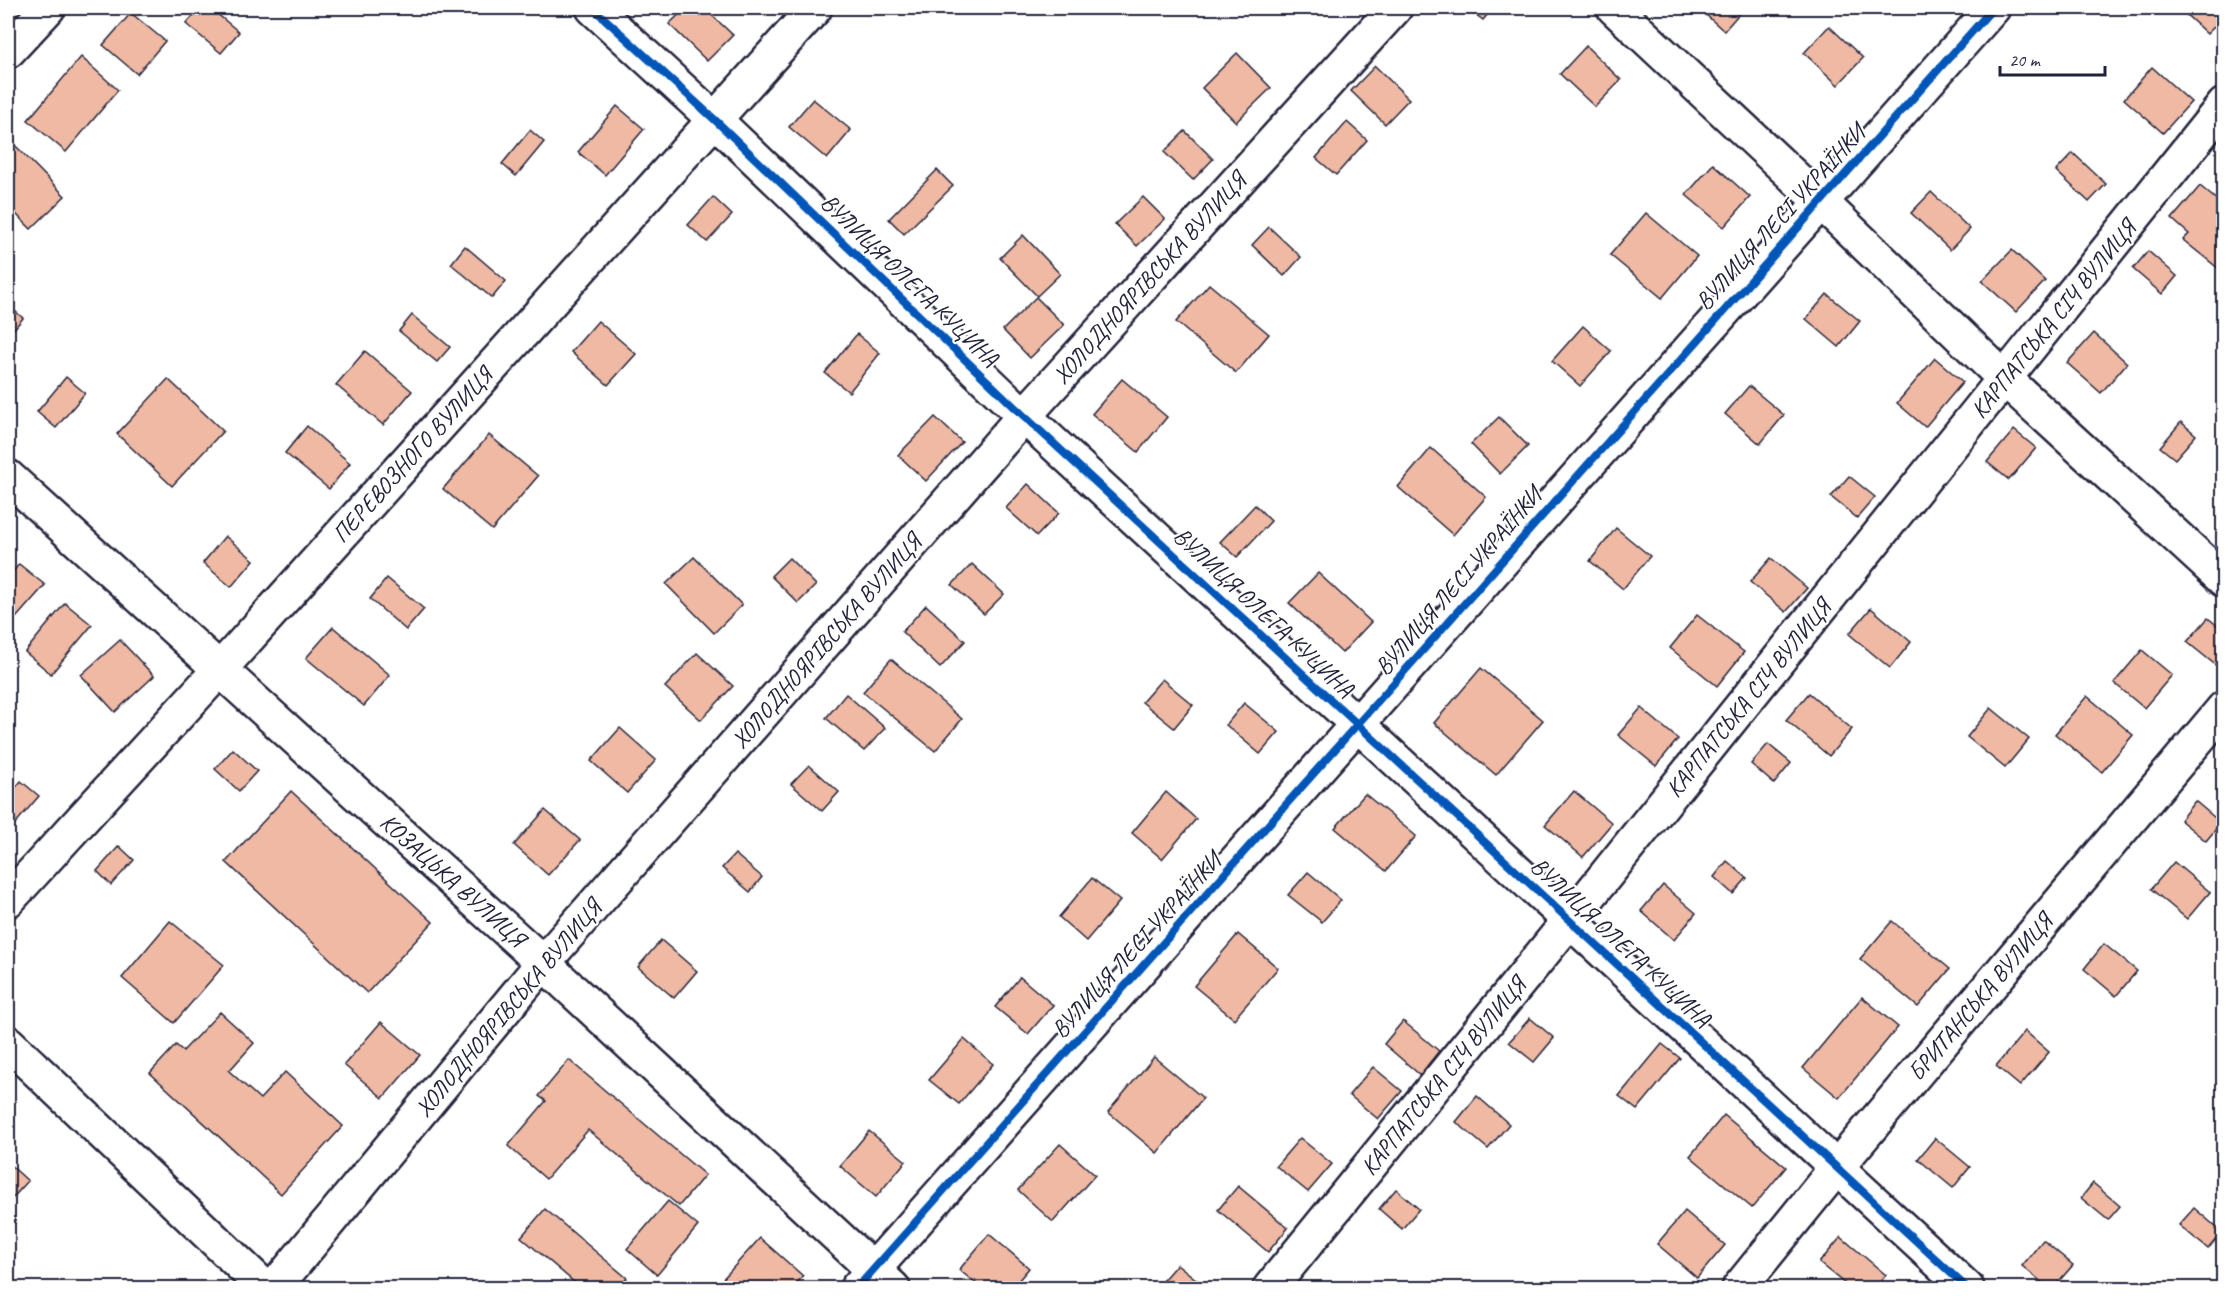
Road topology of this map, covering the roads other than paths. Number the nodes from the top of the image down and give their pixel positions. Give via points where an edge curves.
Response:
1 (48, 8) edge
2 (593, 8) edge
3 (814, 8) edge
4 (1395, 8) edge
5 (1614, 8) edge
6 (1993, 8) edge
7 (8, 51) edge
8 (2223, 105) edge
9 (714, 118) junction
10 (1820, 201) junction
11 (2005, 379) junction
12 (1024, 416) junction
13 (8, 477) edge
14 (2223, 580) edge
15 (220, 669) junction
16 (2223, 708) edge
17 (1358, 725) junction
18 (8, 900) edge
19 (1569, 921) junction
20 (543, 963) junction
21 (8, 1043) edge
22 (1838, 1167) junction
23 (875, 1283) edge
24 (266, 1288) edge
25 (274, 1288) edge
26 (1269, 1288) edge
27 (1739, 1288) edge
28 (1967, 1288) edge

1 - 7 street
2 - 9 street, ВУЛИЦЯ ОЛЕГА КУЦИНА
3 - 9 street, ПЕРЕВОЗНОГО ВУЛИЦЯ
4 - 12 street, ХОЛОДНОЯРІВСЬКА ВУЛИЦЯ
5 - 10 street
6 - 10 street, ВУЛИЦЯ ЛЕСІ УКРАЇНКИ
8 - 11 street, КАРПАТСЬКА СІЧ ВУЛИЦЯ
9 - 12 street, ВУЛИЦЯ ОЛЕГА КУЦИНА
9 - 15 street, ПЕРЕВОЗНОГО ВУЛИЦЯ
10 - 11 street
10 - 17 street, ВУЛИЦЯ ЛЕСІ УКРАЇНКИ
11 - 14 street
11 - 19 street, КАРПАТСЬКА СІЧ ВУЛИЦЯ
12 - 17 street, ВУЛИЦЯ ОЛЕГА КУЦИНА
12 - 20 street, ХОЛОДНОЯРІВСЬКА ВУЛИЦЯ
13 - 15 street, КОЗАЦЬКА ВУЛИЦЯ
15 - 18 street, ПЕРЕВОЗНОГО ВУЛИЦЯ
15 - 20 street, КОЗАЦЬКА ВУЛИЦЯ
16 - 22 street, БРИТАНСЬКА ВУЛИЦЯ
17 - 19 street, ВУЛИЦЯ ОЛЕГА КУЦИНА
17 - 23 street, ВУЛИЦЯ ЛЕСІ УКРАЇНКИ
19 - 22 street, ВУЛИЦЯ ОЛЕГА КУЦИНА
19 - 26 street, КАРПАТСЬКА СІЧ ВУЛИЦЯ
20 - 23 street, КОЗАЦЬКА ВУЛИЦЯ
20 - 25 street, ХОЛОДНОЯРІВСЬКА ВУЛИЦЯ
21 - 24 street
22 - 27 street, БРИТАНСЬКА ВУЛИЦЯ
22 - 28 street, ВУЛИЦЯ ОЛЕГА КУЦИНА

